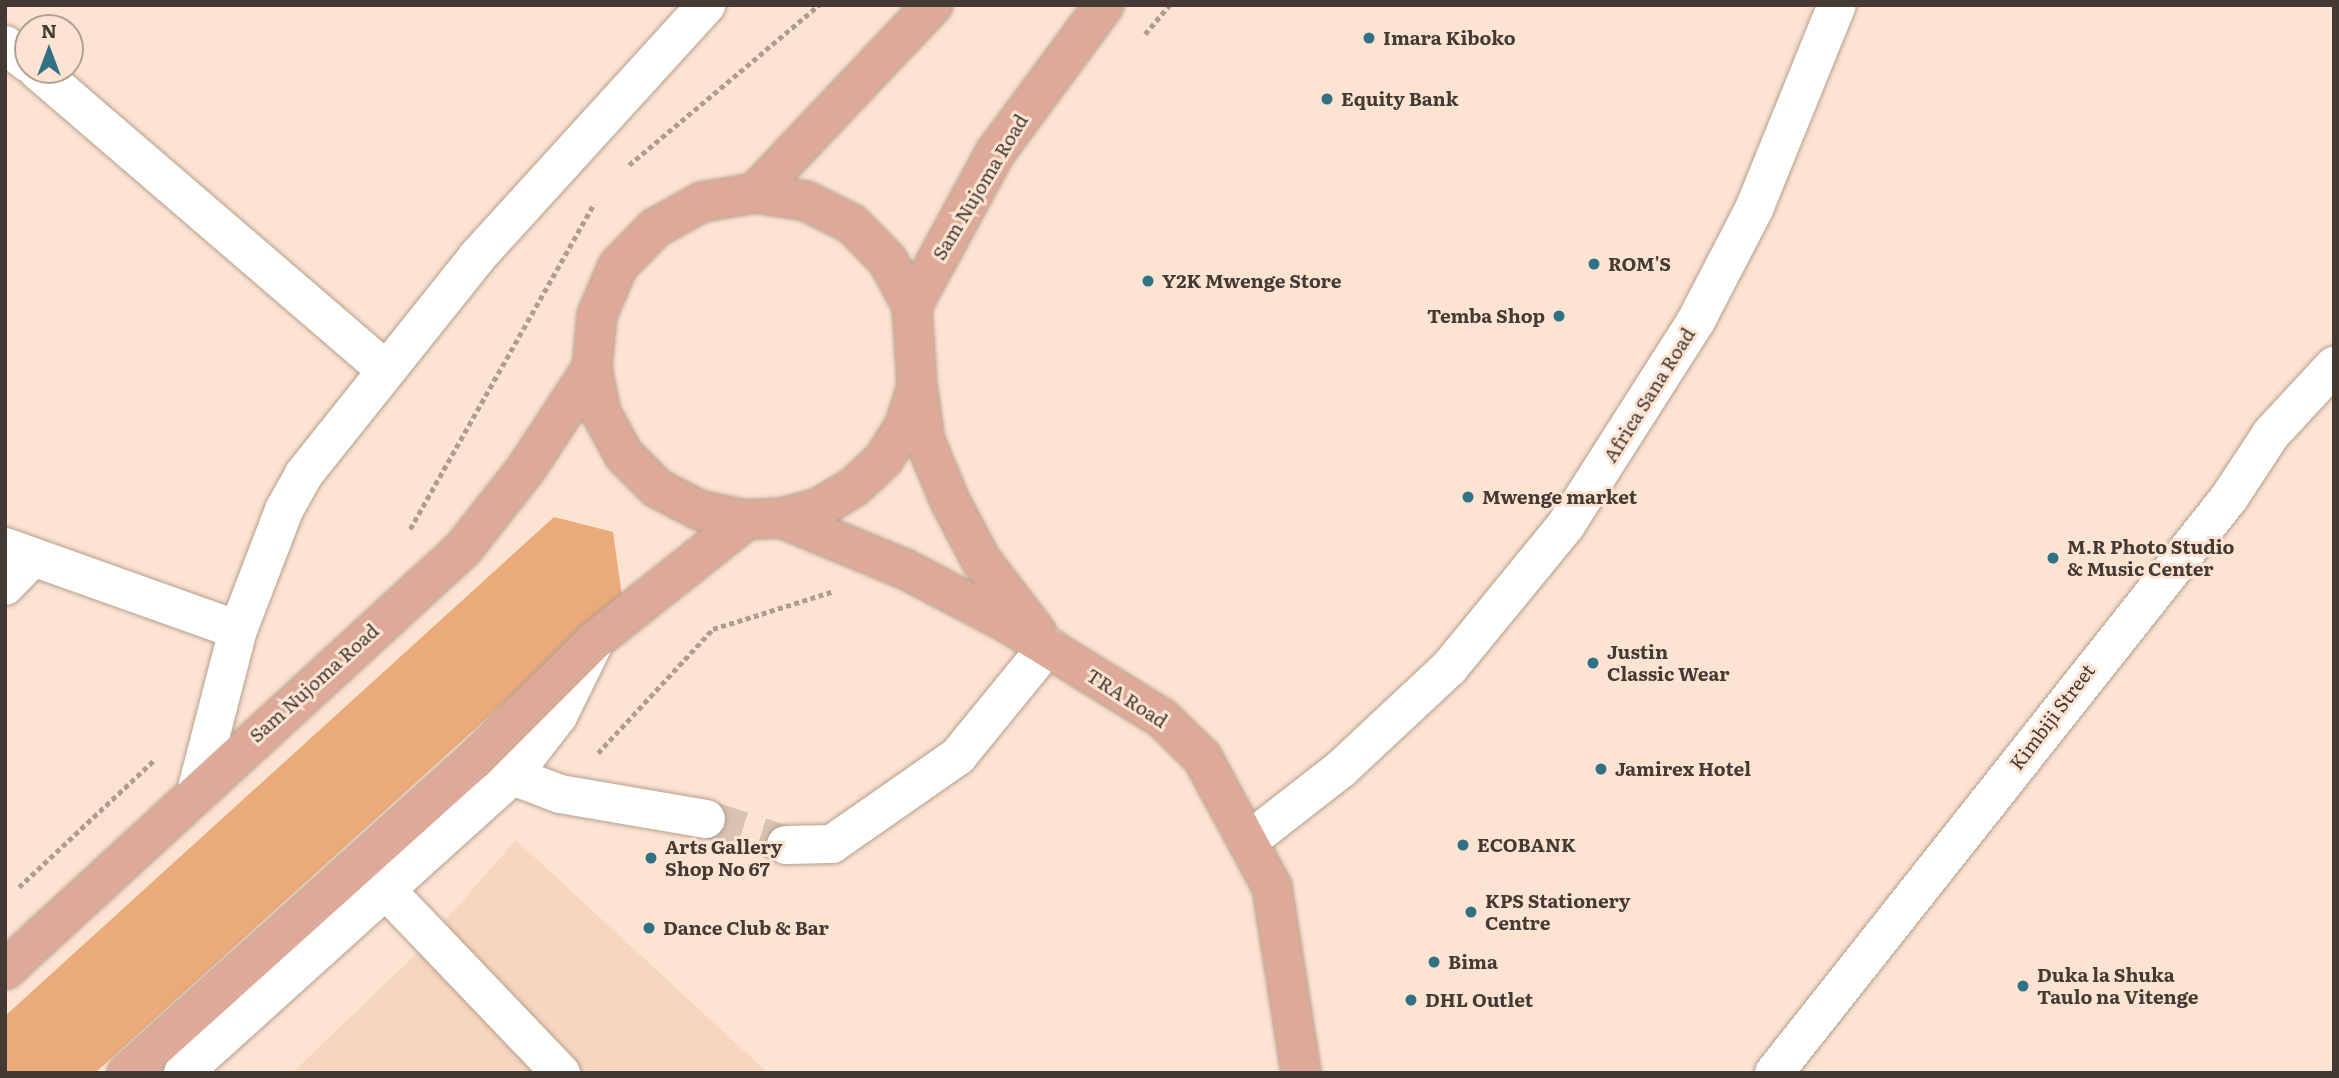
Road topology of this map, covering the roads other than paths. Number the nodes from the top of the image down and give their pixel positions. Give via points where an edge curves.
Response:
1 (706, 5) edge
2 (933, 5) edge
3 (1104, 5) edge
4 (1837, 5) edge
5 (53, 84) edge
6 (755, 194) junction
7 (912, 306) junction
8 (2334, 366) edge
9 (383, 368) junction
10 (592, 368) junction
11 (917, 386) junction
12 (763, 519) junction
13 (19, 552) edge
14 (5, 586) edge
15 (238, 631) junction
16 (595, 640) junction
17 (1047, 647) junction
18 (474, 761) junction
19 (511, 777) junction
20 (196, 792) junction
21 (706, 819) tunnel mouth
22 (1251, 839) junction
23 (786, 845) tunnel mouth
24 (385, 889) junction
25 (5, 971) edge
26 (127, 1073) edge
27 (183, 1073) edge
28 (561, 1073) edge
29 (1301, 1073) edge
30 (1774, 1073) edge

1 - 9 street
2 - 6 main road
3 - 7 main road, Sam Nujoma Road via 995,153
4 - 22 street, Africa Sana Road via 1754,209 1702,310 1566,526 1449,668 1340,769
5 - 9 street
6 - 7 main road via 806,201 852,224 888,261
6 - 10 main road via 702,202 655,228 618,266 597,315
7 - 11 main road
8 - 30 street, Kimbiji Street via 2271,434 2229,498
9 - 15 street via 284,510
10 - 12 main road, TRA Road via 601,413 624,455 657,488 699,510
10 - 20 main road, Sam Nujoma Road via 526,469 463,549
11 - 12 main road via 905,425 884,459 819,508
11 - 17 main road via 925,441 950,501 981,561
12 - 16 main road
12 - 17 main road, TRA Road via 905,569
13 - 14 street
13 - 15 street
15 - 20 street
16 - 18 main road
16 - 19 street via 558,716
17 - 22 main road, TRA Road via 1162,718 1220,781
17 - 23 street via 958,756 832,844
18 - 19 street
18 - 26 main road
19 - 21 street via 560,794
19 - 24 street
20 - 25 main road, Sam Nujoma Road
22 - 29 main road, TRA Road via 1272,887
24 - 27 street
24 - 28 street

